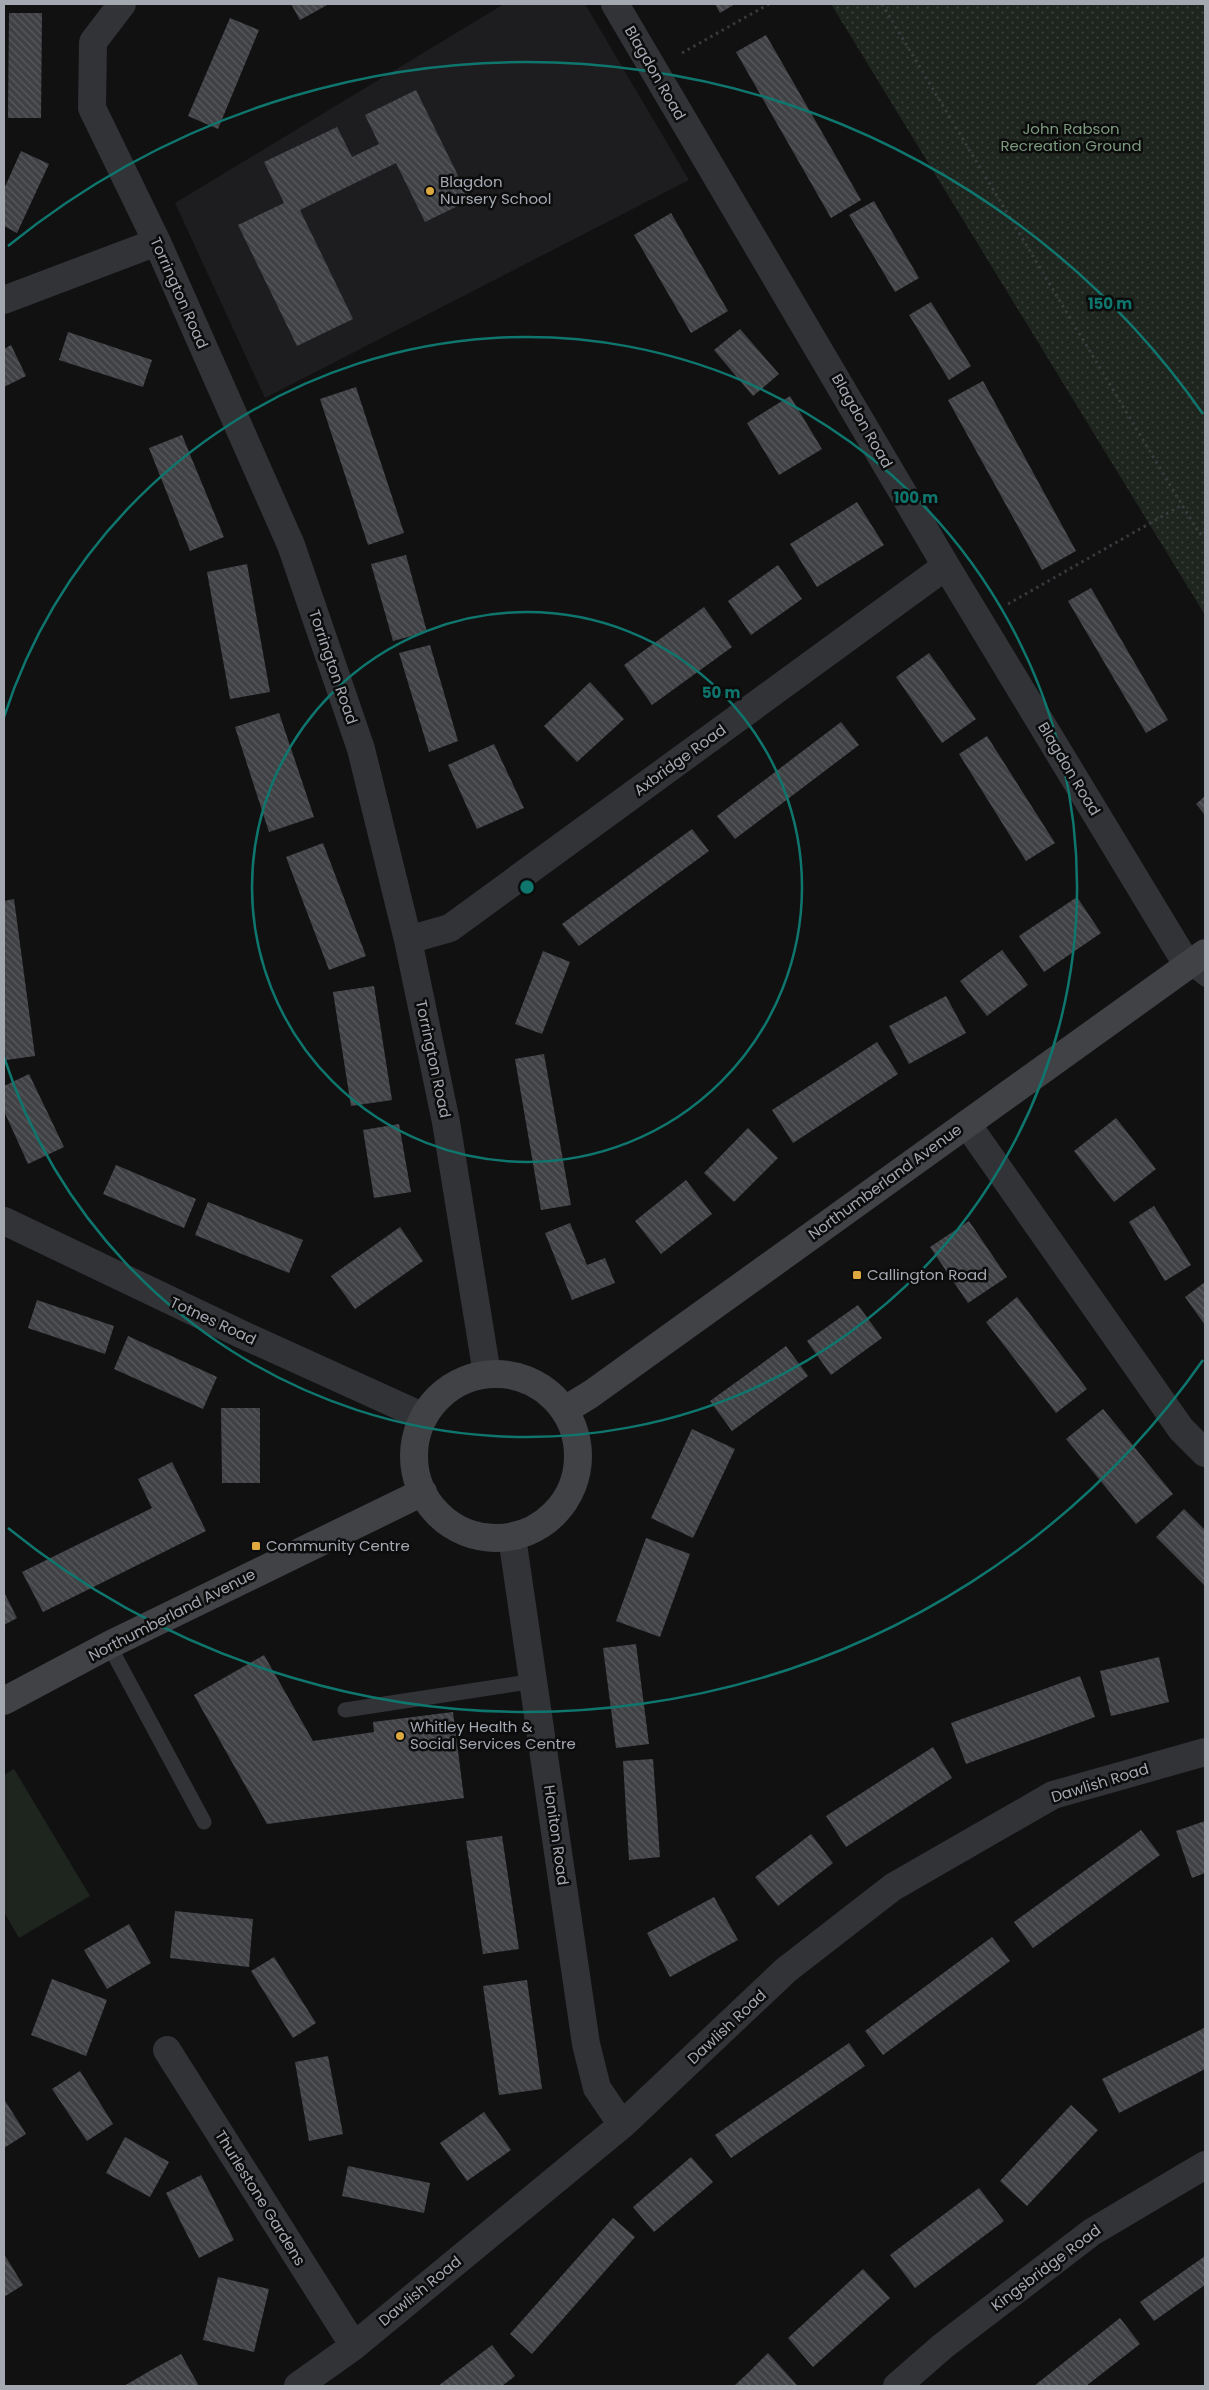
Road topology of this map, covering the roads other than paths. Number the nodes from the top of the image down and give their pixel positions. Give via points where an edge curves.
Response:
1 (122, 4) edge
2 (615, 4) edge
3 (157, 242) junction
4 (4, 300) edge
5 (946, 566) junction
6 (408, 940) junction
7 (1199, 966) edge
8 (967, 1124) junction
9 (4, 1221) edge
10 (487, 1374) junction
11 (565, 1410) junction
12 (424, 1418) junction
13 (1205, 1453) edge
14 (423, 1492) junction
15 (512, 1536) junction
16 (109, 1645) junction
17 (535, 1681) junction
18 (4, 1701) edge
19 (345, 1710) dead end
20 (1205, 1752) edge
21 (204, 1822) dead end
22 (167, 2050) dead end
23 (622, 2125) junction
24 (1205, 2165) edge
25 (354, 2346) junction
26 (298, 2386) edge
27 (897, 2386) edge

1 - 3 street, Torrington Road via 93,42 92,108
2 - 5 street, Blagdon Road
3 - 4 street
3 - 6 street, Torrington Road via 291,545 362,749
5 - 6 street, Axbridge Road via 450,928
5 - 7 street, Blagdon Road
6 - 10 street, Torrington Road via 446,1122
7 - 8 street, Northumberland Avenue
8 - 11 street, Northumberland Avenue
8 - 13 street via 1181,1429
9 - 12 street, Totnes Road via 243,1336
10 - 11 street via 510,1374 531,1381
10 - 12 street via 468,1378 450,1388 435,1401
11 - 15 street via 576,1435 579,1461 572,1488 558,1511 537,1527
12 - 14 street via 416,1442 416,1468
14 - 15 street via 438,1514 460,1529 485,1537
14 - 16 street, Northumberland Avenue
15 - 17 street, Honiton Road
16 - 18 street, Northumberland Avenue
16 - 21 lane
17 - 19 lane
17 - 23 street, Honiton Road via 586,2044 597,2088
20 - 23 street, Dawlish Road via 1053,1796 893,1887 786,1970
22 - 25 street, Thurlestone Gardens
23 - 25 street, Dawlish Road
24 - 27 street, Kingsbridge Road via 1092,2232 943,2346
25 - 26 street, Dawlish Road

